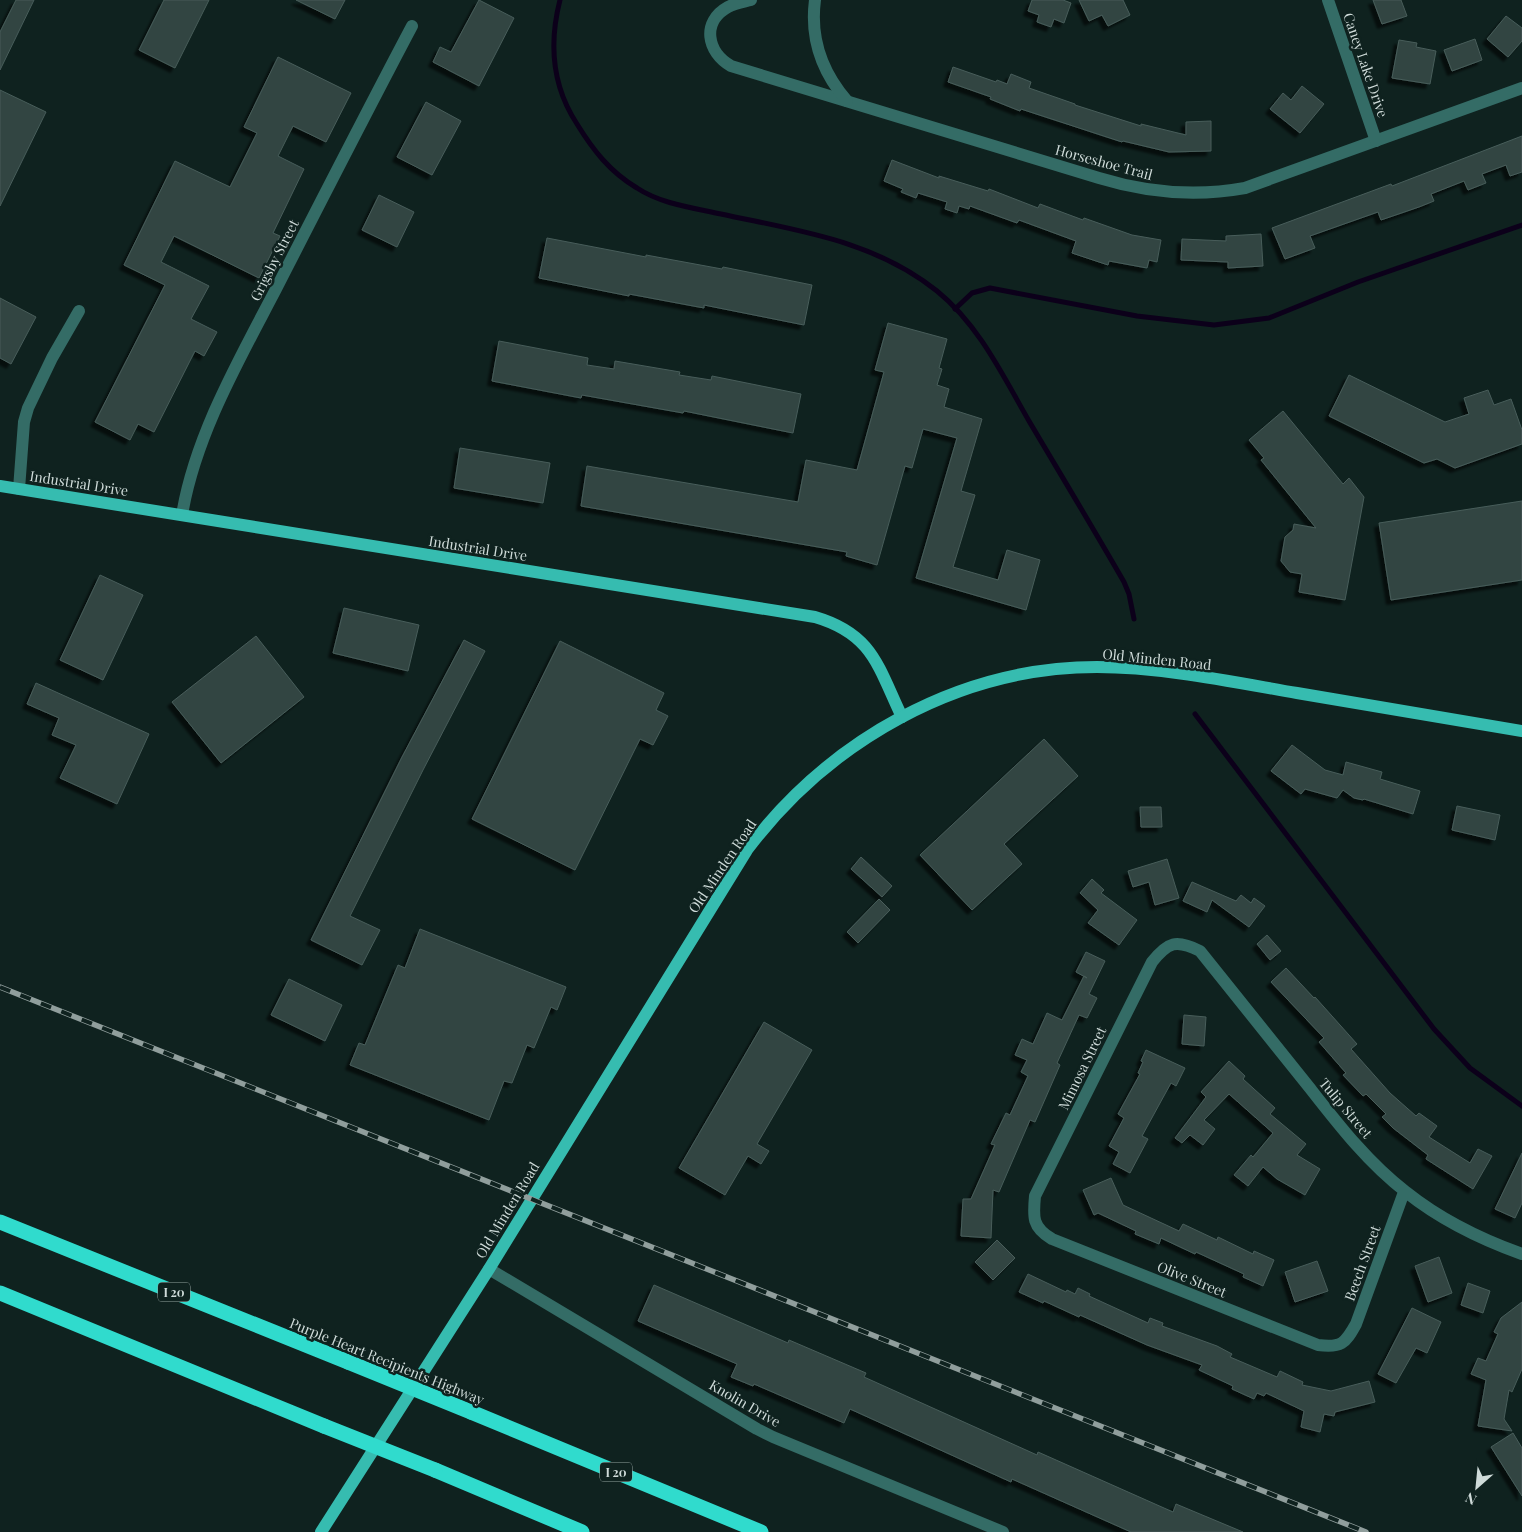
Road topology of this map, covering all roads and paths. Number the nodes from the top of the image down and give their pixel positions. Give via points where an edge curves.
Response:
1 (751, 0) edge
2 (815, 0) edge
3 (1328, 0) edge
4 (412, 26) dead end
5 (1522, 88) edge
6 (847, 101) junction
7 (1376, 140) junction
8 (79, 311) dead end
9 (0, 486) edge
10 (19, 489) junction
11 (182, 515) junction
12 (902, 717) junction
13 (1522, 731) edge
14 (1179, 943) joint
15 (1404, 1192) junction
16 (0, 1222) edge
17 (1035, 1222) joint
18 (1522, 1254) edge
19 (489, 1269) junction
20 (0, 1293) edge
21 (1344, 1343) joint
22 (322, 1532) edge
23 (582, 1532) edge
24 (761, 1532) edge
25 (1003, 1532) edge

1 - 6 street, Horseshoe Trail via 729,6 716,17 710,37 712,47 722,60 732,66
2 - 6 street via 814,28 822,62
3 - 7 street, Caney Lake Drive
4 - 11 street, Grigsby Street via 232,373 195,462
5 - 7 street, Horseshoe Trail
6 - 7 street, Horseshoe Trail via 1121,185 1176,193 1202,194 1245,188
8 - 10 street via 34,391 28,408
9 - 10 main road, Industrial Drive
10 - 11 main road, Industrial Drive
11 - 12 main road, Industrial Drive via 828,621 849,631 866,646
12 - 13 main road, Old Minden Road via 954,693 1006,679 1053,670 1114,668 1258,686
12 - 19 main road, Old Minden Road via 828,765 778,813 747,850
14 - 15 street, Tulip Street via 1200,951 1339,1124
14 - 17 street, Mimosa Street via 1168,946 1152,962 1035,1196
15 - 18 street, Tulip Street via 1471,1234
15 - 21 street, Beech Street via 1356,1324
16 - 24 highway, Purple Heart Recipients Highway / I 20, bridge
17 - 21 street, Olive Street via 1042,1233 1052,1239 1318,1345
19 - 22 main road, Old Minden Road
19 - 25 street, Knolin Drive via 773,1437
20 - 23 highway, bridge

